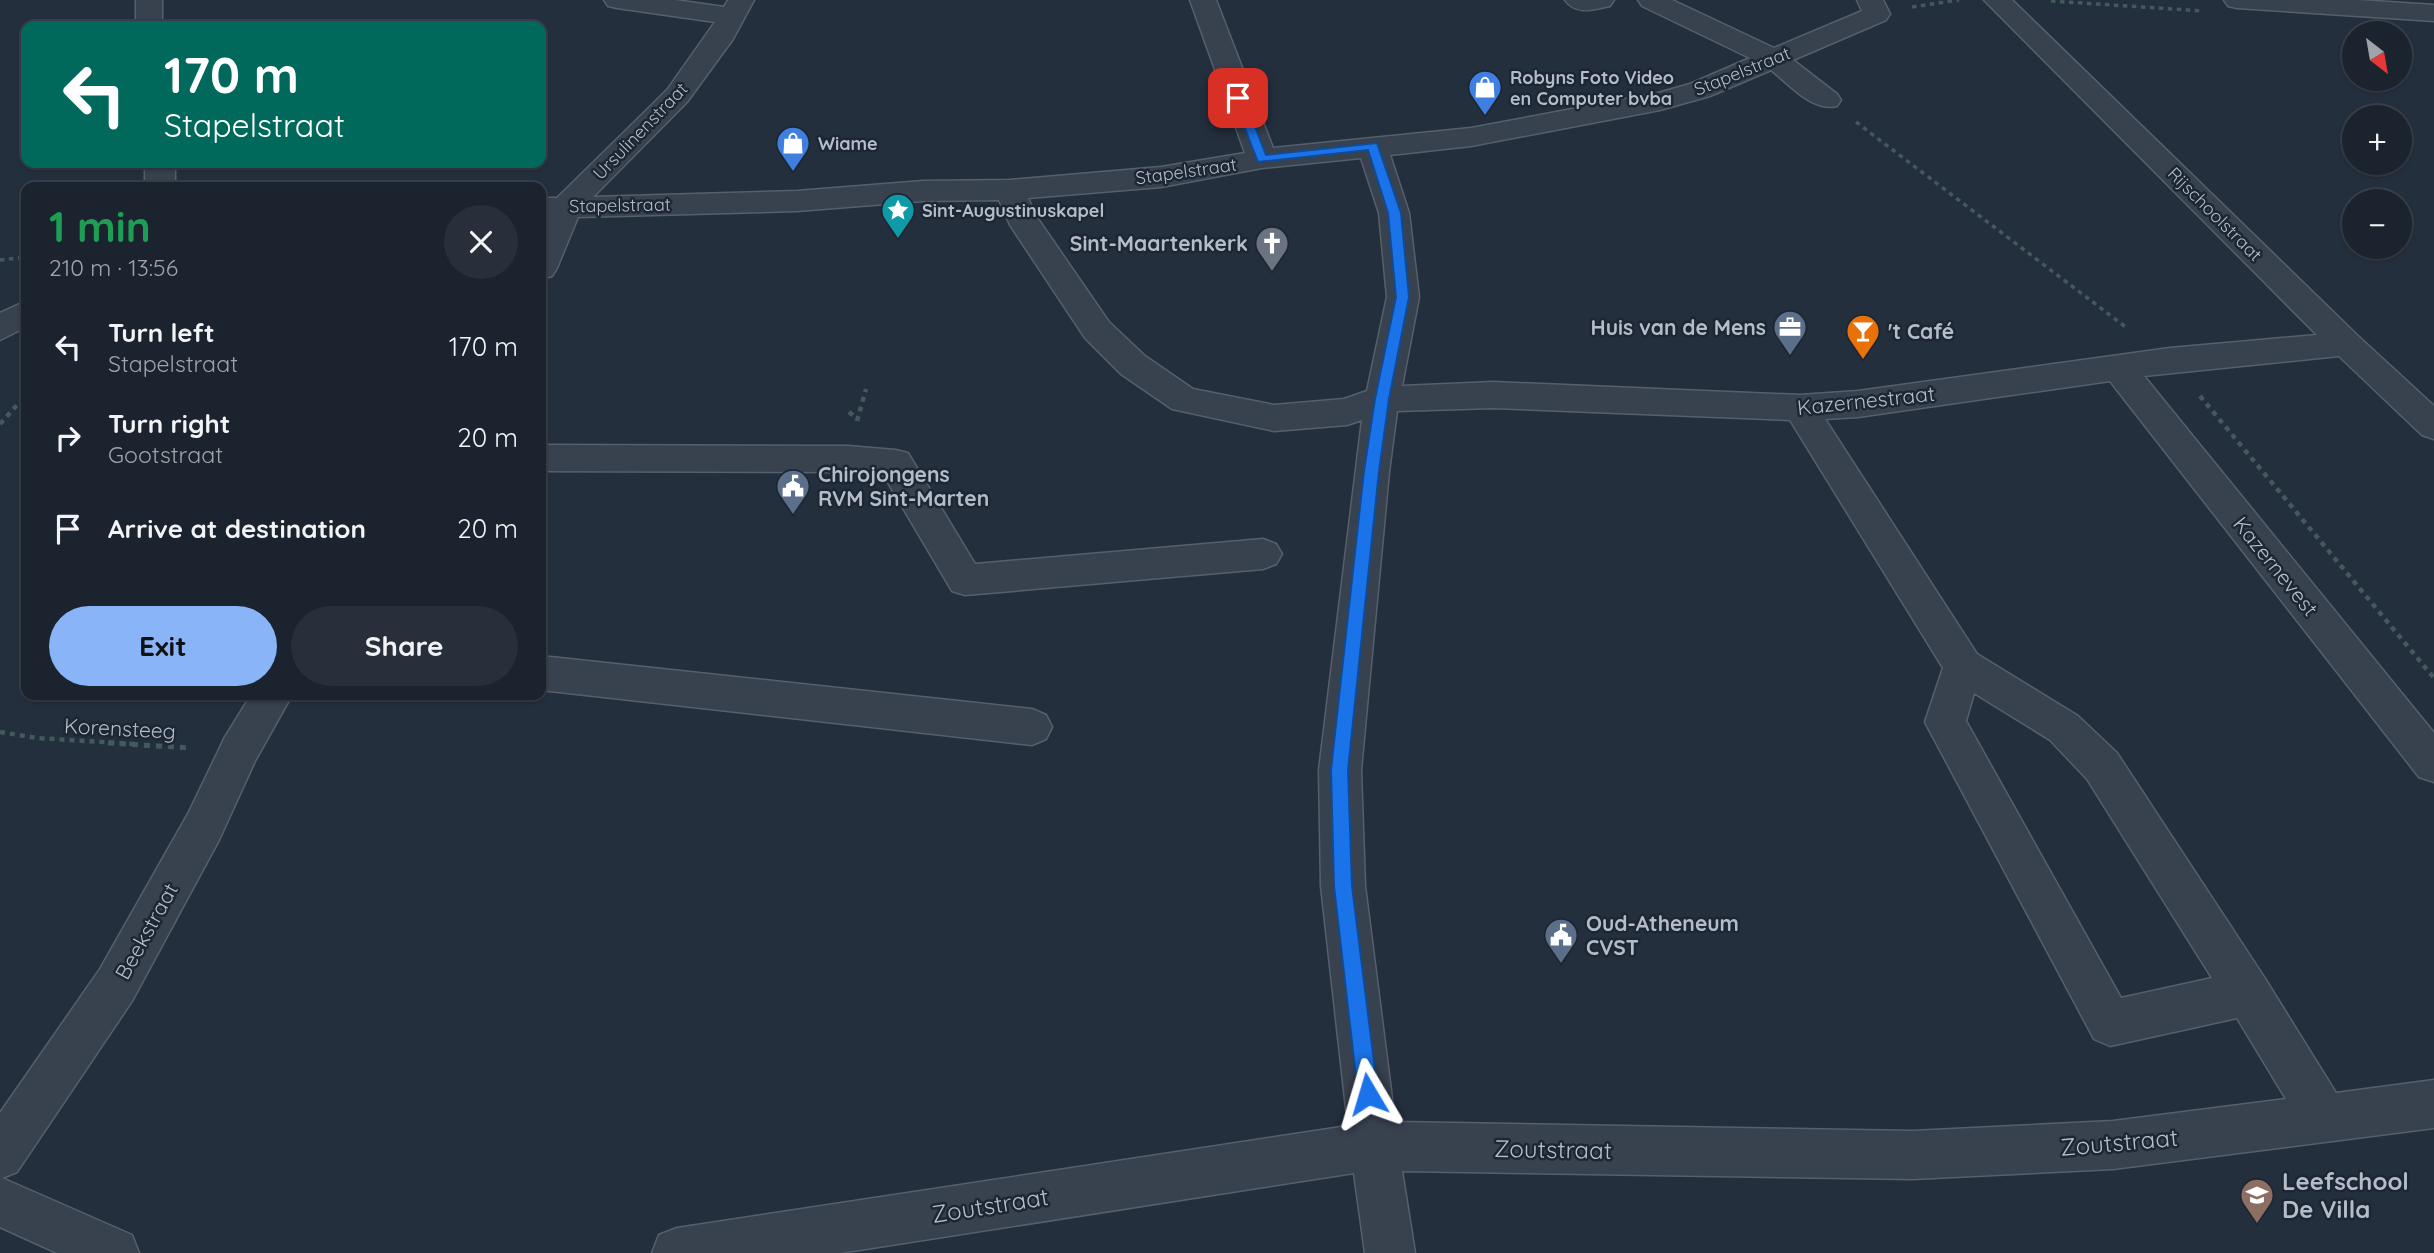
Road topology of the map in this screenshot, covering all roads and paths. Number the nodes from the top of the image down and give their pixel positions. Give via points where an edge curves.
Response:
1 (149, 0) edge
2 (617, 0) edge
3 (1203, 0) edge
4 (1578, 0) edge
5 (1601, 0) edge
6 (1651, 0) edge
7 (1967, 0) edge
8 (1997, 0) edge
9 (2237, 0) edge
10 (656, 3) edge
11 (1874, 7) edge
12 (737, 8) edge
13 (2428, 10) edge
14 (149, 21) edge
15 (1774, 59) junction
16 (1827, 100) dead end
17 (1372, 146) junction
18 (1262, 159) junction
19 (1010, 190) junction
20 (553, 207) edge
21 (21, 258) edge
22 (546, 258) edge
23 (0, 260) edge
24 (21, 315) edge
25 (0, 328) edge
26 (2346, 344) junction
27 (2118, 367) junction
28 (1382, 399) junction
29 (21, 401) edge
30 (1800, 408) junction
31 (849, 412) dead end
32 (858, 419) dead end
33 (0, 424) edge
34 (2434, 426) edge
35 (546, 458) edge
36 (1263, 554) dead end
37 (1963, 666) junction
38 (546, 674) edge
39 (269, 700) edge
40 (1032, 727) dead end
41 (0, 732) edge
42 (239, 750) junction
43 (2434, 764) edge
44 (2248, 993) junction
45 (2434, 1104) edge
46 (2325, 1119) junction
47 (1374, 1146) junction
48 (0, 1155) edge
49 (0, 1202) edge
50 (114, 1253) edge
51 (677, 1253) edge
52 (1390, 1253) edge

1 - 14 street
2 - 10 street, Ursulinenstraat
3 - 18 street
4 - 5 street
6 - 15 street
7 - 11 path
8 - 26 street, Rijschoolstraat
9 - 13 street
10 - 12 street, Ursulinenstraat
11 - 15 street, Stapelstraat
12 - 20 street, Ursulinenstraat via 677,96
15 - 16 street
15 - 17 street, Stapelstraat via 1700,90 1660,101 1471,137
17 - 18 street, Stapelstraat
17 - 28 street via 1394,213 1403,297
18 - 19 street, Stapelstraat via 1161,177
19 - 20 street, Stapelstraat
19 - 28 street, Kazernestraat via 1021,218 1097,330 1133,365 1184,400 1274,418 1347,412
20 - 22 street via 554,242
21 - 23 path
24 - 25 street
26 - 27 street, Kazernestraat
26 - 34 street, Rijschoolstraat
27 - 30 street, Kazernestraat
27 - 43 street, Kazernevest
28 - 30 street, Kazernestraat via 1493,395
28 - 47 street via 1340,770 1343,886
29 - 33 path
30 - 37 street
31 - 32 path
35 - 36 street via 895,463 965,580
37 - 44 street via 2064,728 2102,765
37 - 44 street via 1945,722 2110,1023
38 - 40 street
39 - 42 street, Beekstraat
41 - 42 path, Korensteeg
42 - 48 street, Beekstraat via 204,826 117,985
44 - 46 street
45 - 46 street, Zoutstraat
46 - 47 street, Zoutstraat via 2113,1145 1913,1155
47 - 51 street, Zoutstraat
47 - 52 street
49 - 50 street

